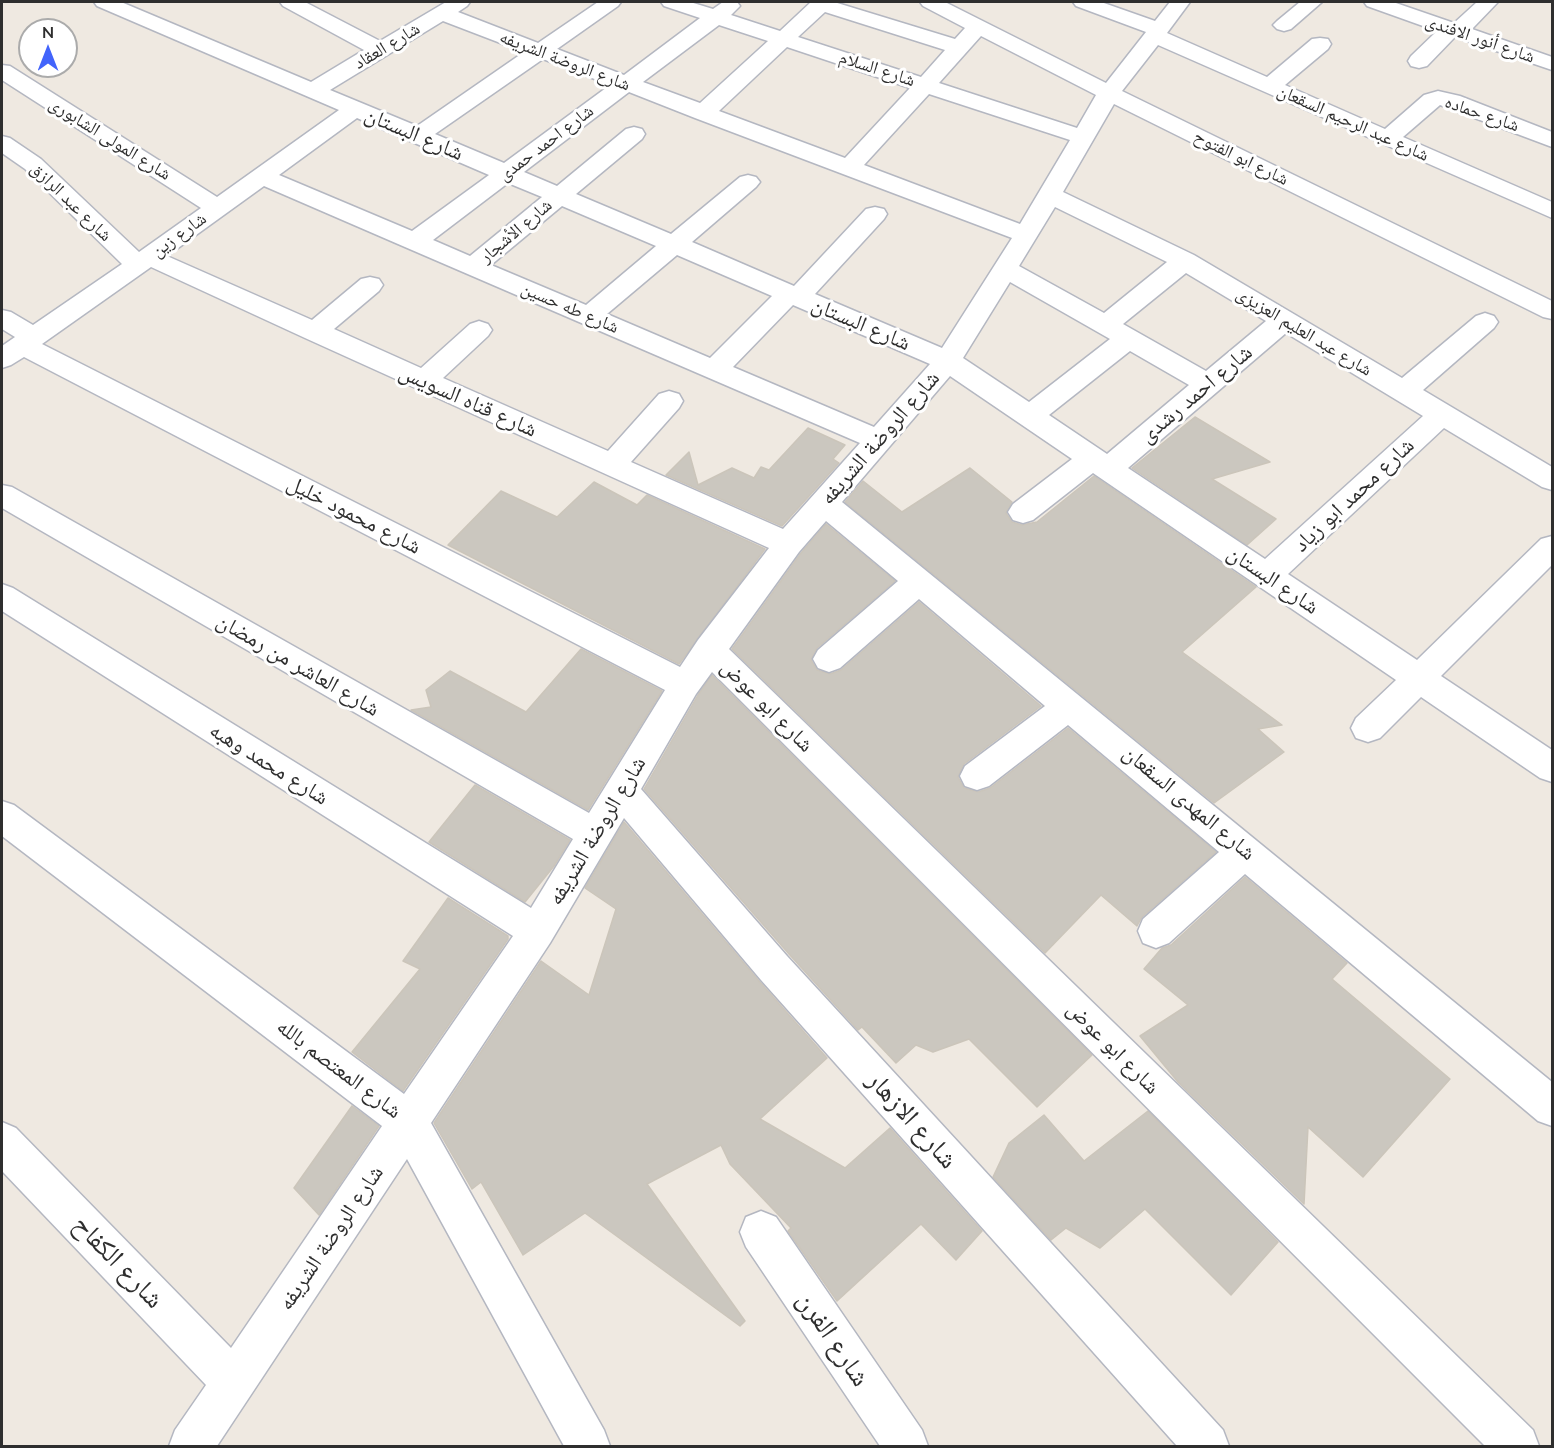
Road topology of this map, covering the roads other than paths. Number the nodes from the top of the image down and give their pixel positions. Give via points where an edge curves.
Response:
1 (104, 2) edge
2 (290, 2) edge
3 (461, 2) edge
4 (611, 2) edge
5 (671, 2) edge
6 (736, 2) edge
7 (930, 2) edge
8 (1083, 2) edge
9 (1180, 2) edge
10 (1312, 2) edge
11 (1374, 2) edge
12 (1488, 2) edge
13 (822, 3) edge
14 (441, 13) junction
15 (716, 16) junction
16 (1284, 25) dead end
17 (979, 26) junction
18 (1455, 30) junction
19 (1156, 32) junction
20 (783, 39) junction
21 (1320, 44) dead end
22 (959, 47) junction
23 (380, 50) junction
24 (540, 51) junction
25 (1419, 61) dead end
26 (1552, 64) edge
27 (2, 71) edge
28 (626, 84) junction
29 (925, 85) junction
30 (1270, 86) junction
31 (312, 91) junction
32 (1109, 93) junction
33 (355, 109) junction
34 (703, 113) junction
35 (634, 134) dead end
36 (418, 136) junction
37 (1083, 137) junction
38 (1388, 138) junction
39 (1552, 140) edge
40 (2, 143) edge
41 (849, 168) junction
42 (506, 173) junction
43 (261, 177) junction
44 (748, 182) dead end
45 (1050, 195) junction
46 (558, 196) junction
47 (218, 207) junction
48 (1552, 211) edge
49 (875, 214) dead end
50 (1026, 235) junction
51 (414, 242) junction
52 (673, 244) junction
53 (143, 261) junction
54 (1185, 261) junction
55 (473, 267) junction
56 (1005, 268) junction
57 (370, 285) dead end
58 (793, 296) junction
59 (1552, 311) edge
60 (589, 316) junction
61 (2, 318) edge
62 (1284, 320) junction
63 (1485, 322) dead end
64 (479, 330) dead end
65 (314, 332) junction
66 (1118, 332) junction
67 (19, 347) edge
68 (948, 361) junction
69 (714, 370) junction
70 (424, 381) junction
71 (1208, 384) junction
72 (1404, 392) junction
73 (669, 401) dead end
74 (1442, 414) junction
75 (1029, 416) junction
76 (878, 440) junction
77 (1100, 463) junction
78 (612, 465) junction
79 (1552, 480) edge
80 (2, 495) edge
81 (823, 502) junction
82 (1023, 512) dead end
83 (788, 544) junction
84 (1552, 547) edge
85 (1266, 576) junction
86 (1541, 576) edge
87 (919, 581) junction
88 (2, 596) edge
89 (709, 649) junction
90 (829, 659) dead end
91 (1419, 678) junction
92 (685, 685) junction
93 (1070, 705) junction
94 (1368, 728) dead end
95 (1552, 768) edge
96 (977, 776) dead end
97 (621, 790) junction
98 (2, 816) edge
99 (595, 834) junction
100 (1246, 851) junction
101 (537, 931) junction
102 (1156, 931) dead end
103 (1552, 1107) edge
104 (409, 1122) junction
105 (2, 1142) edge
106 (761, 1232) dead end
107 (234, 1383) junction
108 (191, 1446) edge
109 (588, 1446) edge
110 (906, 1446) edge
111 (1207, 1446) edge
112 (1516, 1446) edge

1 - 31 street, شارع البستان
2 - 23 street
3 - 14 street, شارع العقاد
4 - 24 street
5 - 15 street, شارع السلام
6 - 15 street, شارع احمد حمدى
7 - 17 street, شارع ابو الفتوح
8 - 19 street, شارع عبد الرحيم السقعان
9 - 19 street, شارع الروضة الشريفه
10 - 16 street
11 - 18 street, شارع أنور الافندى
12 - 18 street
13 - 20 street
13 - 22 street
14 - 23 street, شارع العقاد
14 - 24 street, شارع الروضة الشريفه
15 - 20 street, شارع السلام
15 - 28 street, شارع احمد حمدى
17 - 22 street
17 - 32 street, شارع ابو الفتوح
18 - 25 street
18 - 26 street, شارع أنور الافندى
19 - 30 street, شارع عبد الرحيم السقعان
19 - 32 street, شارع الروضة الشريفه
20 - 29 street, شارع السلام
20 - 34 street
21 - 30 street
22 - 29 street
23 - 31 street, شارع العقاد
24 - 28 street, شارع الروضة الشريفه
24 - 36 street
27 - 47 street, شارع المولى الشابورى
28 - 34 street, شارع الروضة الشريفه
28 - 42 street, شارع احمد حمدى
29 - 37 street, شارع السلام
29 - 41 street
30 - 38 street, شارع عبد الرحيم السقعان
31 - 33 street, شارع البستان
32 - 37 street, شارع الروضة الشريفه
32 - 59 street, شارع ابو الفتوح
33 - 36 street, شارع البستان
33 - 43 street, شارع زين
34 - 41 street, شارع الروضة الشريفه
35 - 46 street, شارع الأشجار
36 - 42 street, شارع البستان
37 - 45 street, شارع الروضة الشريفه
38 - 39 street, شارع حماده via 1438,98
38 - 48 street, شارع عبد الرحيم السقعان
40 - 53 street, شارع عبد الرازق via 33,164
41 - 50 street, شارع الروضة الشريفه
42 - 46 street, شارع البستان
42 - 51 street, شارع احمد حمدى
43 - 47 street, شارع زين
43 - 51 street, شارع طه حسين
44 - 52 street
45 - 50 street, شارع الروضة الشريفه
45 - 54 street, شارع عبد العليم العزيزى
46 - 52 street, شارع البستان
46 - 55 street, شارع الأشجار
47 - 53 street, شارع زين
49 - 58 street
50 - 56 street, شارع الروضة الشريفه
51 - 55 street, شارع طه حسين
52 - 58 street, شارع البستان
52 - 60 street
53 - 65 street, شارع قناه السويس
53 - 67 street, شارع زين
54 - 62 street, شارع عبد العليم العزيزى
54 - 66 street
55 - 60 street, شارع طه حسين
56 - 66 street
56 - 68 street, شارع الروضة الشريفه
57 - 65 street
58 - 68 street, شارع البستان
58 - 69 street
60 - 69 street, شارع طه حسين
61 - 67 street, شارع محمود خليل
62 - 71 street, شارع احمد رشدى
62 - 72 street, شارع عبد العليم العزيزى
63 - 72 street
64 - 70 street
65 - 70 street, شارع قناه السويس
66 - 71 street
66 - 75 street
67 - 92 street, شارع محمود خليل
68 - 75 street, شارع البستان
68 - 76 street, شارع الروضة الشريفه
69 - 76 street, شارع طه حسين
70 - 78 street, شارع قناه السويس
71 - 77 street, شارع احمد رشدى
72 - 74 street, شارع عبد العليم العزيزى
73 - 78 street
74 - 79 street, شارع عبد العليم العزيزى
74 - 85 street, شارع محمد ابو زياد
75 - 77 street, شارع البستان
76 - 81 street, شارع الروضة الشريفه
77 - 82 street, شارع احمد رشدى
77 - 85 street, شارع البستان
78 - 83 street, شارع قناه السويس
80 - 99 street, شارع العاشر من رمضان
81 - 83 street, شارع الروضة الشريفه
81 - 87 street, شارع المهدى السقعان
83 - 89 street, شارع الروضة الشريفه
84 - 86 street
85 - 91 street, شارع البستان
86 - 91 street
87 - 90 street
87 - 93 street, شارع المهدى السقعان
88 - 101 street, شارع محمد وهبه
89 - 92 street, شارع الروضة الشريفه
89 - 112 street, شارع ابو عوض
91 - 94 street
91 - 95 street, شارع البستان
92 - 97 street, شارع الروضة الشريفه
93 - 96 street
93 - 100 street, شارع المهدى السقعان
97 - 99 street, شارع الروضة الشريفه
97 - 111 street, شارع الازهار via 774,968
98 - 104 street, شارع المعتصم بالله
99 - 101 street, شارع الروضة الشريفه
100 - 102 street
100 - 103 street, شارع المهدى السقعان
101 - 104 street, شارع الروضة الشريفه
104 - 107 street, شارع الروضة الشريفه
104 - 109 street, شارع المعتصم بالله
105 - 107 street, شارع الكفاح
106 - 110 street, شارع الفرن
107 - 108 street, شارع الروضة الشريفه

